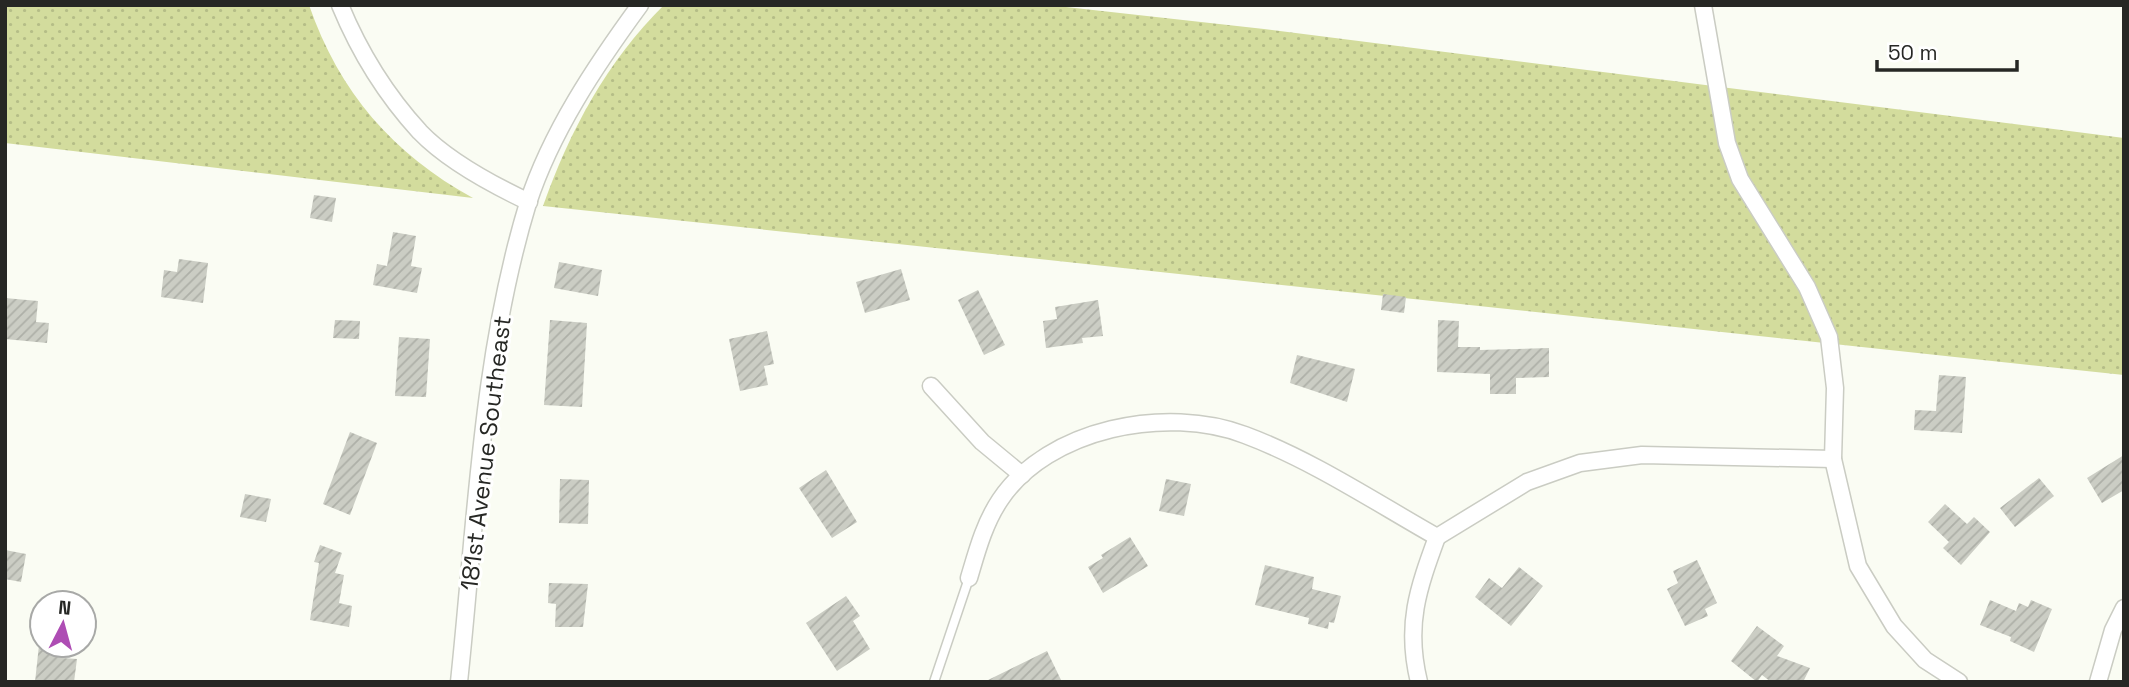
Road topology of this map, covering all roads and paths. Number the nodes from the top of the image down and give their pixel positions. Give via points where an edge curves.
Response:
1 (340, 5) edge
2 (640, 5) edge
3 (1703, 5) edge
4 (529, 202) junction
5 (931, 386) dead end
6 (1833, 459) junction
7 (1022, 475) junction
8 (1437, 537) junction
9 (969, 578) joint
10 (2124, 608) edge
11 (459, 682) edge
12 (934, 682) edge
13 (1419, 682) edge
14 (1959, 682) edge
15 (2098, 682) edge

1 - 4 street via 374,72 422,133 485,181
2 - 4 street, 181st Avenue Southeast via 583,89
3 - 6 street via 1727,142 1740,179 1808,287 1829,337 1835,388
4 - 11 street, 181st Avenue Southeast via 492,364
5 - 7 street via 982,442
6 - 8 street via 1642,455 1580,463 1527,482
6 - 14 street via 1858,566 1894,626 1925,660
7 - 8 street via 1048,452 1082,436 1130,426 1204,426 1244,434 1319,470
7 - 9 street via 986,522
8 - 13 street via 1412,621
9 - 12 lane
10 - 15 street

